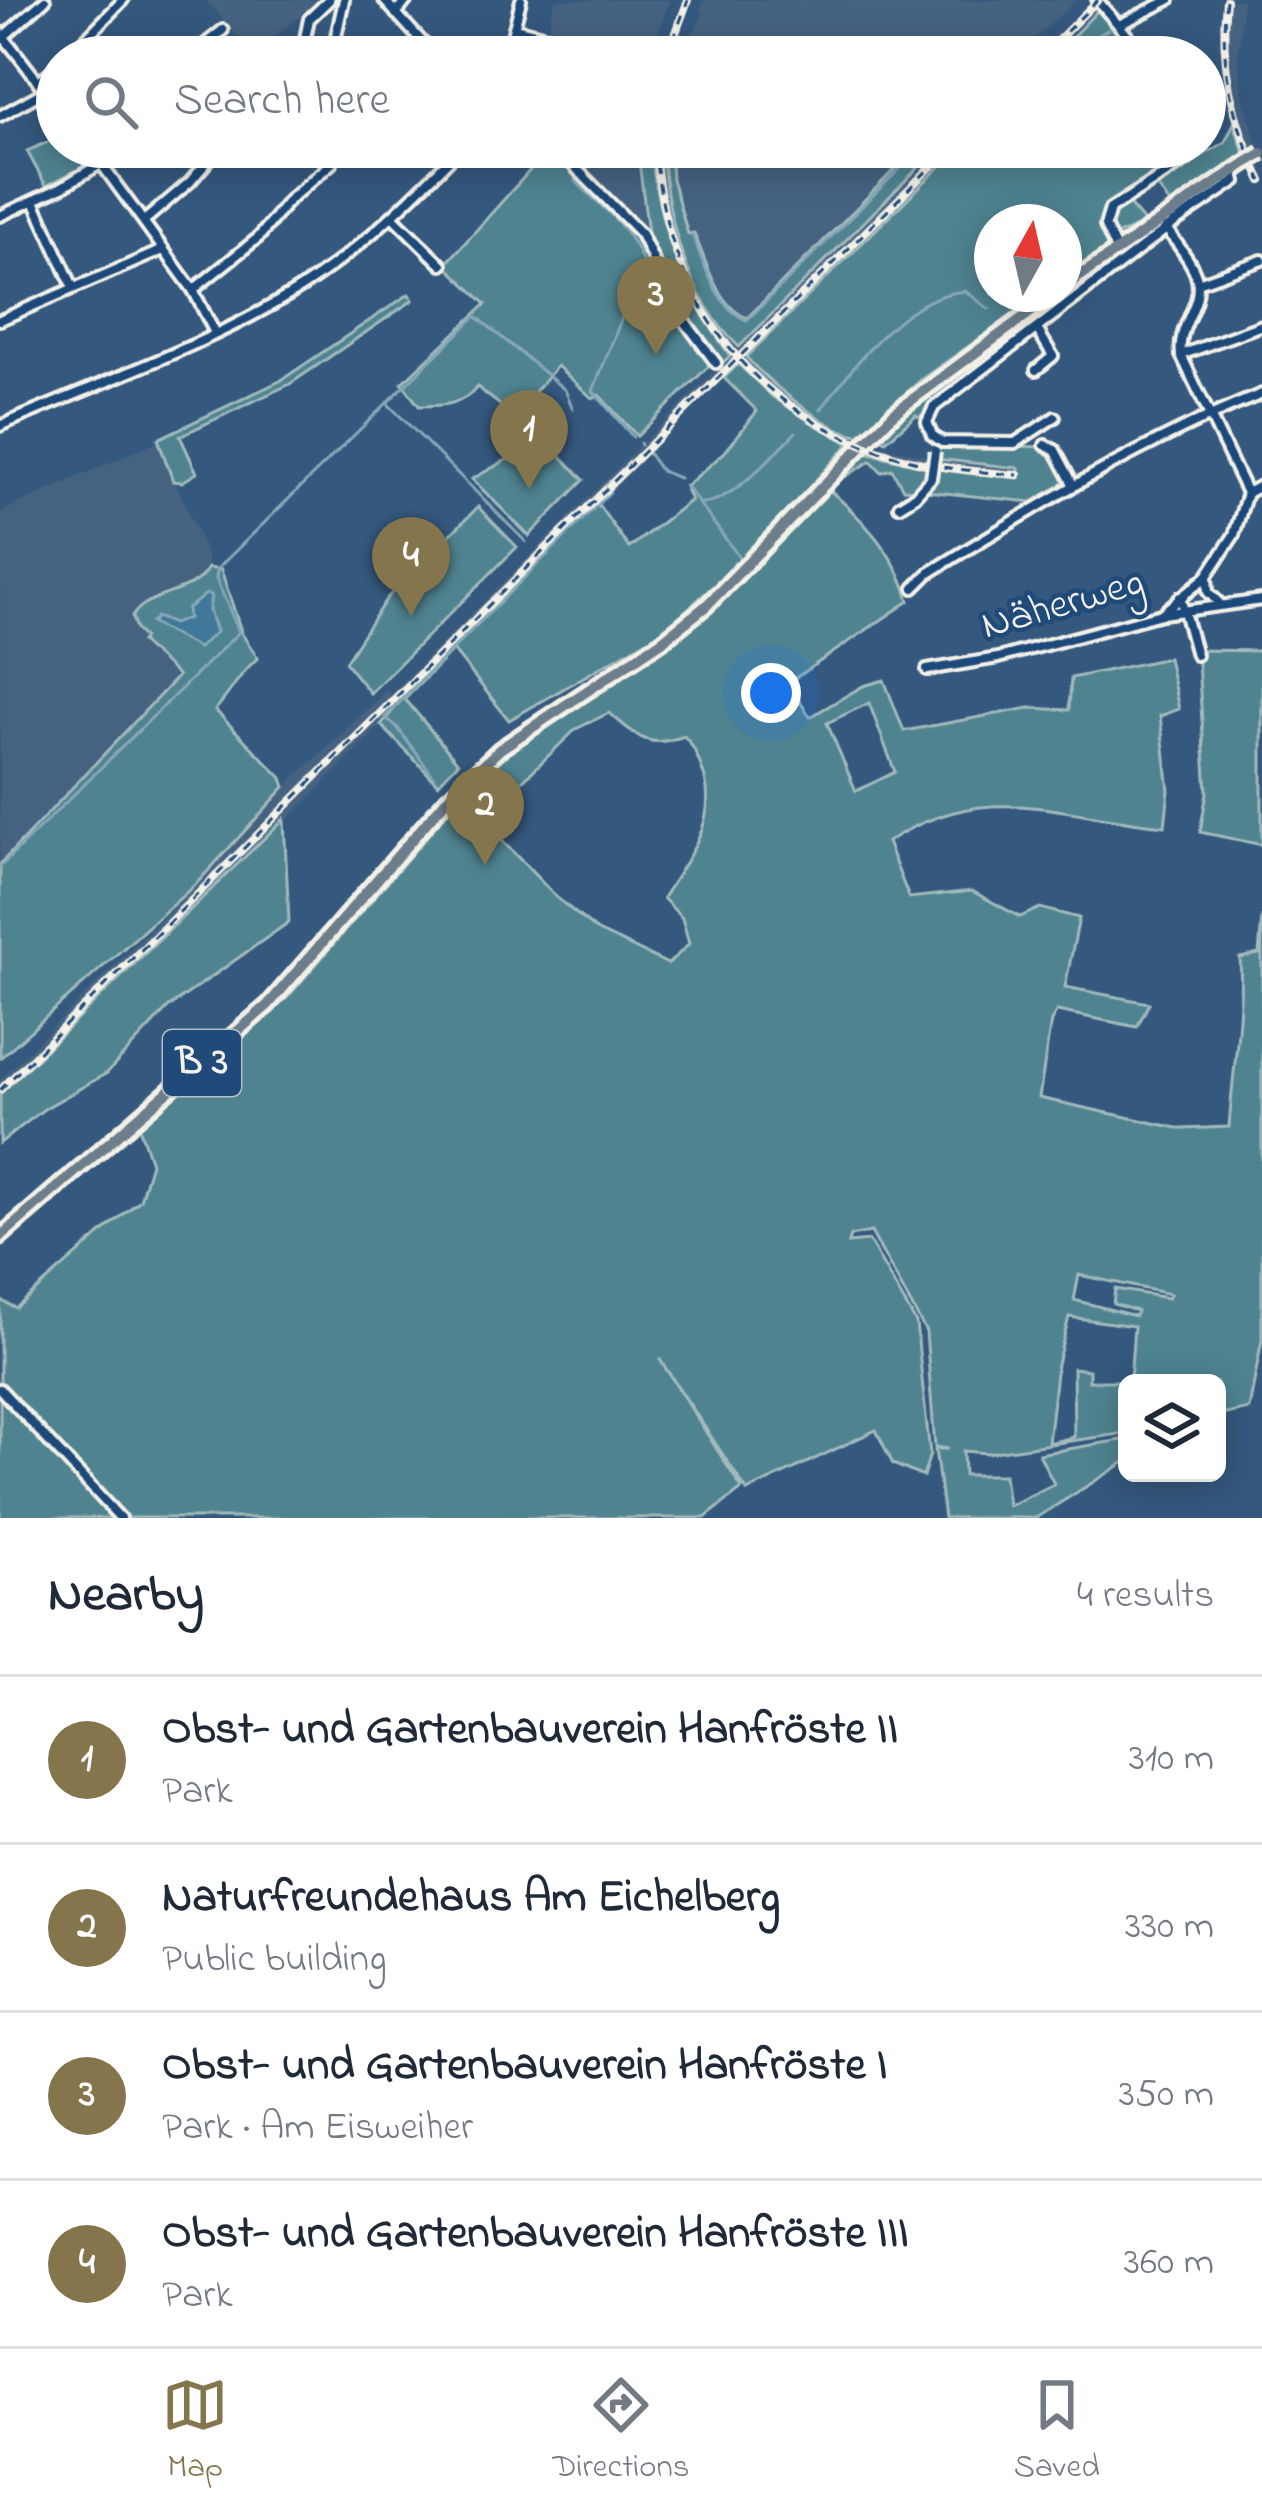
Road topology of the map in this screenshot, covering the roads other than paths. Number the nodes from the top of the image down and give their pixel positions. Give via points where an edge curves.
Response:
1 (45, 0) edge
2 (123, 0) edge
3 (329, 0) edge
4 (344, 0) edge
5 (383, 0) edge
6 (407, 0) edge
7 (521, 0) edge
8 (1097, 0) edge
9 (1169, 0) edge
10 (396, 14) junction
11 (1119, 26) junction
12 (514, 28) junction
13 (223, 30) dead end
14 (1, 36) edge
15 (88, 36) edge
16 (215, 36) edge
17 (305, 36) edge
18 (336, 36) edge
19 (416, 36) edge
20 (512, 36) edge
21 (547, 36) edge
22 (1128, 36) edge
23 (36, 80) edge
24 (36, 96) edge
25 (0, 116) edge
26 (1262, 153) edge
27 (93, 168) edge
28 (106, 168) edge
29 (202, 168) edge
30 (326, 168) edge
31 (441, 168) edge
32 (576, 168) edge
33 (1174, 168) edge
34 (1233, 170) junction
35 (34, 201) junction
36 (0, 216) edge
37 (392, 216) junction
38 (1160, 219) junction
39 (144, 221) junction
40 (1168, 231) junction
41 (163, 250) junction
42 (1116, 250) junction
43 (1262, 260) edge
44 (442, 265) dead end
45 (1082, 274) edge
46 (1198, 283) junction
47 (74, 288) junction
48 (193, 290) junction
49 (1029, 312) edge
50 (0, 320) edge
51 (1262, 325) edge
52 (1037, 329) junction
53 (215, 333) junction
54 (1181, 355) junction
55 (716, 363) dead end
56 (1036, 370) dead end
57 (1262, 394) edge
58 (1055, 416) dead end
59 (1208, 417) junction
60 (0, 426) edge
61 (936, 440) junction
62 (1045, 445) dead end
63 (1073, 484) junction
64 (1262, 485) edge
65 (1247, 493) junction
66 (898, 506) dead end
67 (1207, 577) junction
68 (914, 588) dead end
69 (1180, 597) junction
70 (1262, 600) edge
71 (1220, 604) junction
72 (1183, 609) junction
73 (1161, 614) junction
74 (1196, 655) dead end
75 (927, 670) dead end
76 (0, 1237) edge
77 (0, 1389) edge
78 (120, 1518) edge

1 - 14 street
2 - 15 street
3 - 17 street via 309,19
4 - 18 street
5 - 10 street
6 - 10 street
7 - 12 street
8 - 11 street
9 - 11 street
10 - 19 street
11 - 22 street
12 - 20 street
12 - 21 street
13 - 16 street
14 - 23 street
24 - 25 street
26 - 34 main road, bridge
27 - 35 street
28 - 39 street
29 - 39 street
30 - 48 street
31 - 37 street
32 - 55 street via 641,234 678,312
33 - 42 street via 1105,215
34 - 38 main road
34 - 40 street via 1236,182
35 - 36 street
35 - 47 street
37 - 44 street
37 - 53 street via 306,284
38 - 40 street
38 - 42 main road
39 - 41 street
40 - 46 street
40 - 52 street
41 - 47 street
41 - 48 street
42 - 45 main road
43 - 46 street
46 - 54 street
47 - 50 street
48 - 53 street
49 - 76 main road, B 3 via 909,399 706,606 478,768 268,1005
51 - 54 street
52 - 56 street via 1054,356
52 - 61 street via 934,406 927,422
53 - 60 street
54 - 59 street
57 - 59 street
58 - 61 street via 1015,443
59 - 63 street
59 - 65 street
61 - 66 street, bridge via 931,478
62 - 63 street
63 - 68 street
64 - 65 street
65 - 67 street, Näherweg via 1234,535
67 - 69 street, Näherweg
67 - 71 street, Näherweg
69 - 72 street
69 - 73 street, Näherweg
70 - 71 street
71 - 72 street
72 - 73 street
72 - 74 street
73 - 75 street, Näherweg
77 - 78 street

